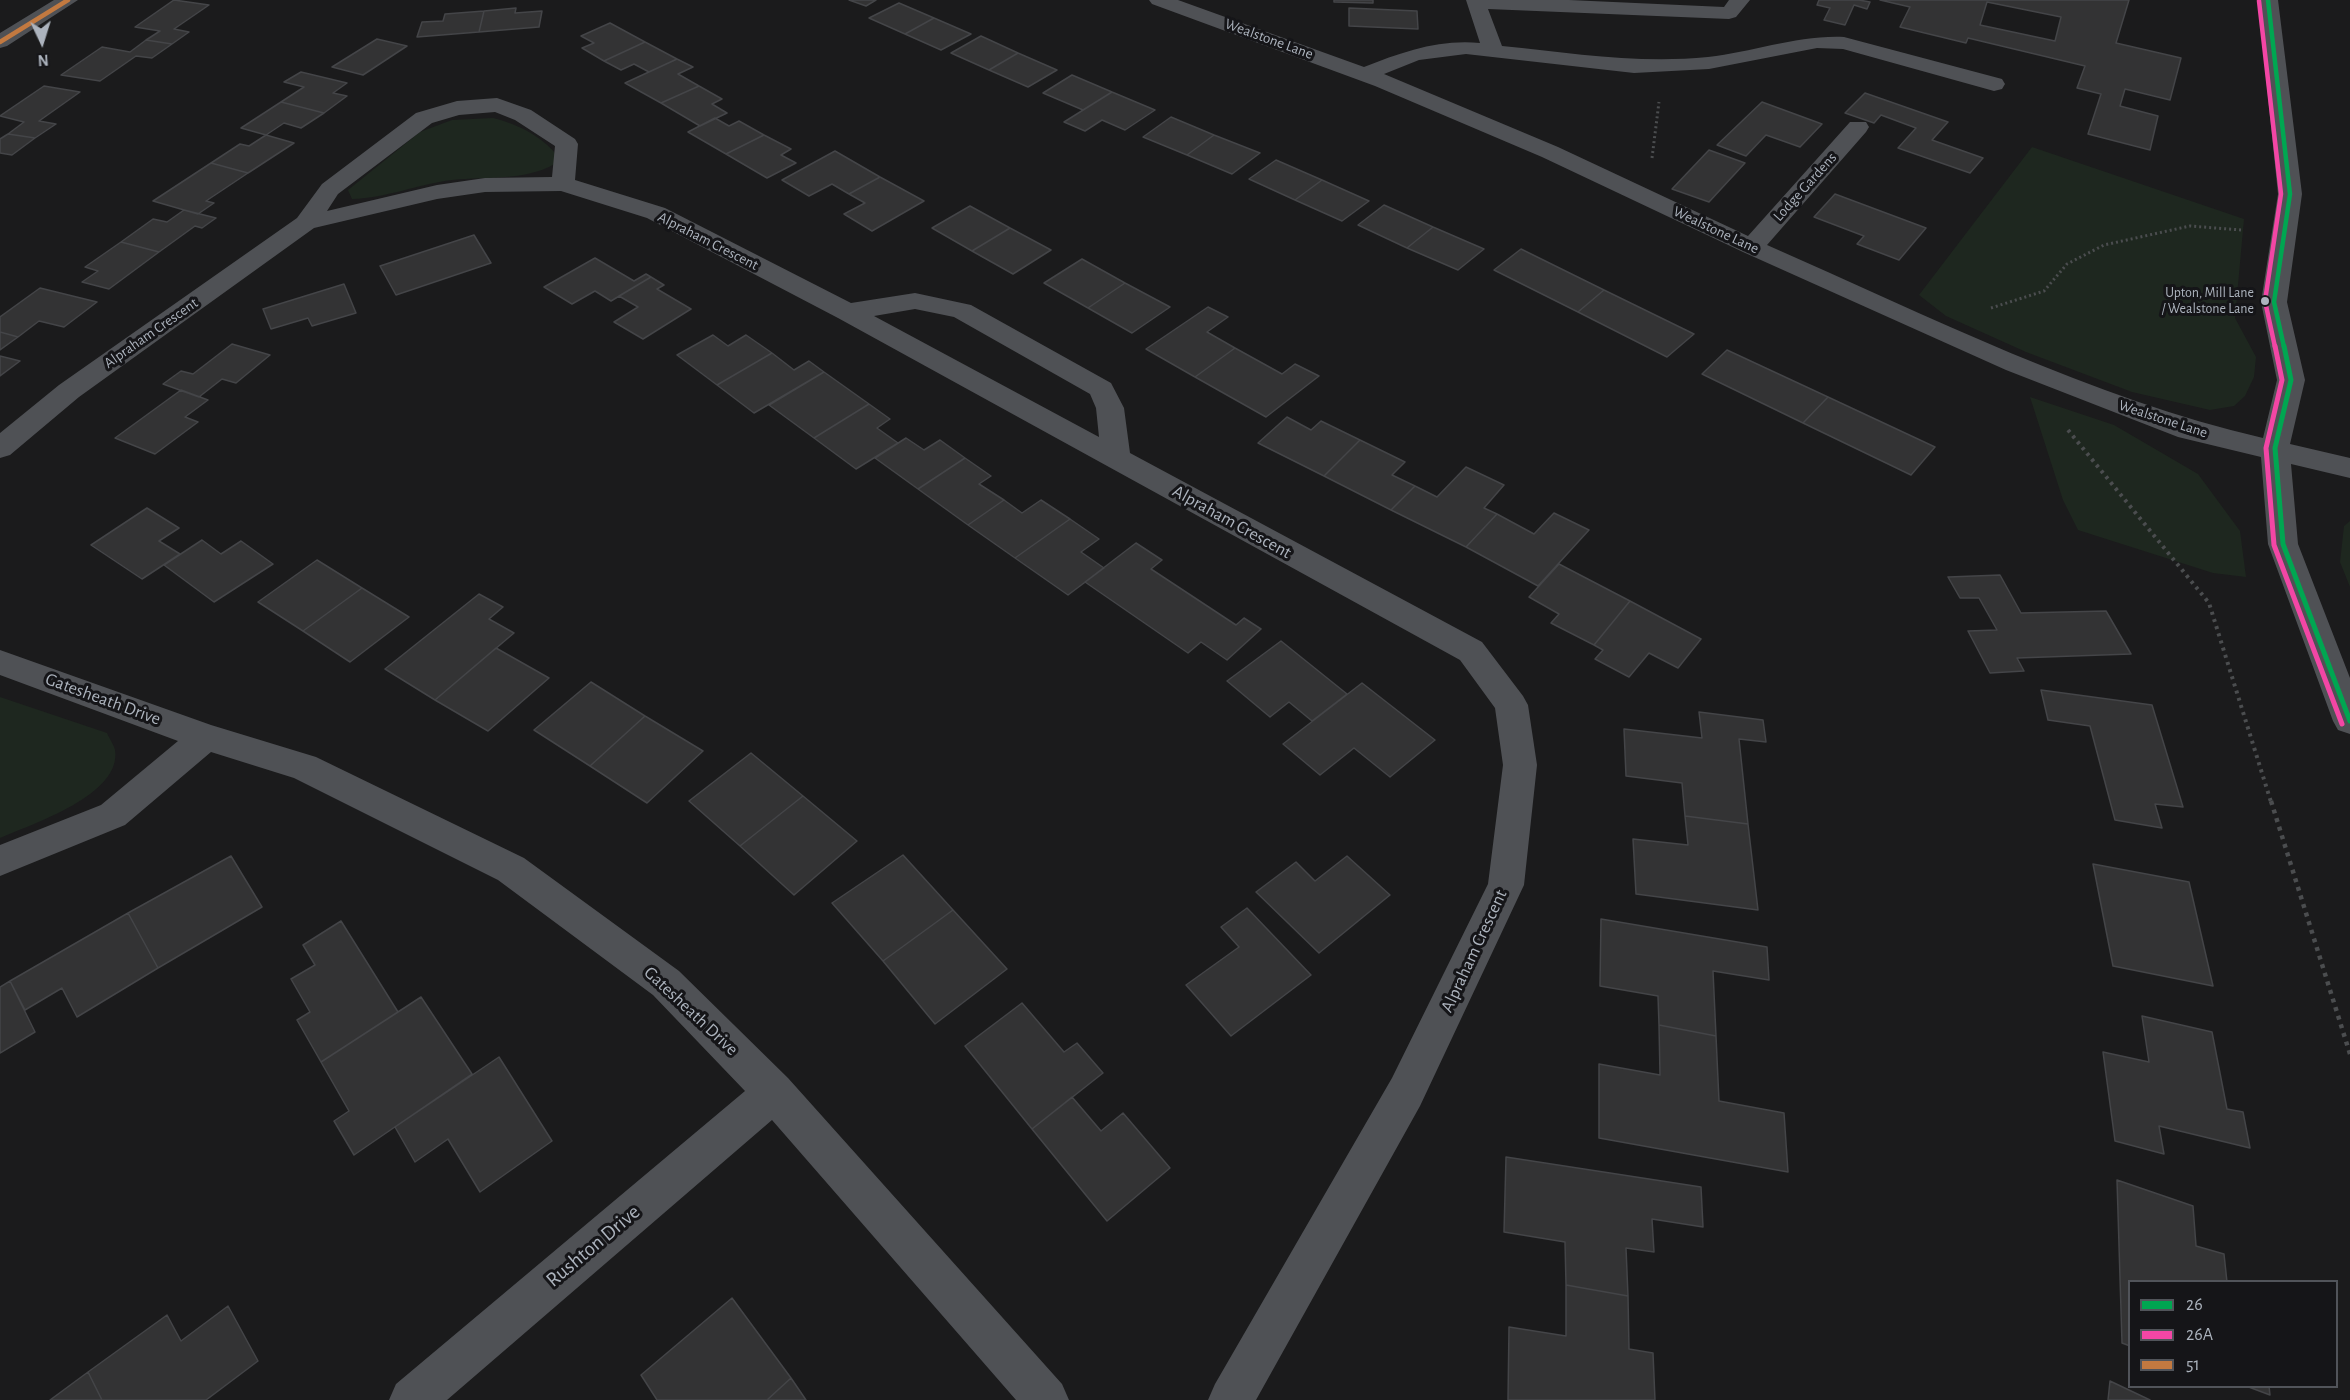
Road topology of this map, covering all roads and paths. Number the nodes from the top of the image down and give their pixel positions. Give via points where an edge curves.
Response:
1 (68, 0) edge
2 (1159, 0) edge
3 (1740, 0) edge
4 (2268, 0) edge
5 (0, 42) edge
6 (1493, 50) junction
7 (1366, 75) junction
8 (1994, 84) dead end
9 (1858, 127) dead end
10 (564, 184) junction
11 (306, 223) junction
12 (2284, 237) junction
13 (1752, 247) junction
14 (1988, 309) dead end
15 (847, 312) junction
16 (2067, 428) dead end
17 (0, 448) edge
18 (2275, 448) junction
19 (1116, 458) junction
20 (2350, 468) edge
21 (0, 662) edge
22 (2350, 721) edge
23 (206, 737) junction
24 (0, 861) edge
25 (2350, 1054) edge
26 (774, 1092) junction
27 (412, 1400) edge
28 (1046, 1400) edge
29 (1231, 1400) edge

1 - 5 street
2 - 7 street, Wealstone Lane
3 - 6 street via 1729,13 1475,2
4 - 12 street via 2290,194
6 - 7 street via 1466,48 1415,54
6 - 8 street via 1634,67 1709,63 1817,42 1844,43
7 - 13 street, Wealstone Lane via 1550,152
9 - 13 street, Lodge Gardens
10 - 11 street, Alpraham Crescent via 485,185 438,192
10 - 11 street, Alpraham Crescent via 567,144 523,115 497,105 457,108 424,118 339,182
10 - 15 street, Alpraham Crescent via 656,213
11 - 17 street, Alpraham Crescent via 69,391
12 - 14 path via 2190,226 2144,235 2104,245 2067,264 2044,291
12 - 18 street via 2274,302 2291,380
13 - 18 street, Wealstone Lane via 2023,368 2188,430
15 - 19 street, Alpraham Crescent
15 - 19 street via 915,301 962,311 1101,389 1110,408
16 - 25 path via 2209,603
18 - 20 street, Wealstone Lane
18 - 22 street via 2283,544
19 - 29 street, Alpraham Crescent via 1471,651 1511,705 1520,765 1506,885 1406,1092
21 - 23 street, Gatesheath Drive
23 - 24 street via 113,815
23 - 26 street, Gatesheath Drive via 304,767 511,869 666,983
26 - 27 street, Rushton Drive
26 - 28 street, Gatesheath Drive

